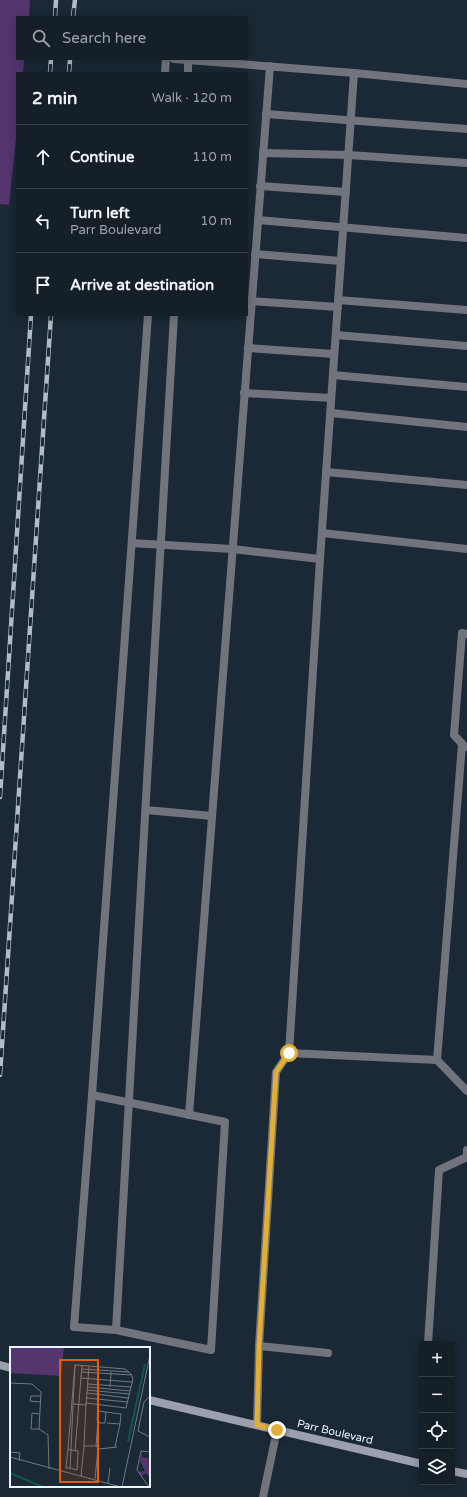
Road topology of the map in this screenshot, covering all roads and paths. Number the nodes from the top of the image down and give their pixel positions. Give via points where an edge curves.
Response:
1 (166, 60) edge
2 (188, 60) edge
3 (270, 66) junction
4 (166, 72) edge
5 (188, 72) edge
6 (354, 73) junction
7 (467, 84) edge
8 (266, 114) junction
9 (351, 120) junction
10 (467, 129) edge
11 (263, 152) junction
12 (349, 155) junction
13 (467, 163) edge
14 (260, 186) junction
15 (346, 192) junction
16 (258, 220) junction
17 (343, 227) junction
18 (467, 238) edge
19 (255, 254) junction
20 (341, 261) junction
21 (252, 301) junction
22 (338, 303) junction
23 (467, 310) edge
24 (148, 316) edge
25 (174, 316) edge
26 (336, 335) junction
27 (467, 346) edge
28 (248, 348) junction
29 (334, 354) junction
30 (333, 375) junction
31 (467, 387) edge
32 (244, 393) junction
33 (331, 398) junction
34 (330, 413) junction
35 (467, 427) edge
36 (326, 472) junction
37 (467, 485) edge
38 (322, 533) junction
39 (132, 542) junction
40 (161, 543) junction
41 (232, 549) junction
42 (467, 549) edge
43 (320, 559) junction
44 (467, 634) edge
45 (464, 747) edge
46 (146, 810) junction
47 (212, 816) junction
48 (289, 1053) junction
49 (437, 1060) junction
50 (467, 1091) edge
51 (92, 1095) junction
52 (129, 1102) junction
53 (189, 1115) junction
54 (467, 1150) edge
55 (467, 1157) edge
56 (116, 1330) junction
57 (428, 1341) edge
58 (259, 1346) junction
59 (328, 1353) dead end
60 (0, 1365) edge
61 (10, 1368) edge
62 (150, 1400) edge
63 (257, 1425) junction
64 (277, 1430) junction
65 (419, 1463) edge
66 (455, 1472) edge
67 (467, 1474) edge
68 (263, 1497) edge

1 - 4 lane
2 - 3 lane
2 - 5 lane
3 - 6 lane
3 - 8 lane
6 - 7 lane
6 - 9 lane
8 - 9 lane
8 - 11 lane
9 - 10 lane
9 - 12 lane
11 - 12 lane
11 - 14 lane
12 - 13 lane
12 - 15 lane
14 - 15 lane
14 - 16 lane
15 - 17 lane
16 - 17 lane
16 - 19 lane
17 - 18 lane
17 - 20 lane
19 - 20 lane
19 - 21 lane
20 - 22 lane
21 - 22 lane
21 - 28 lane
22 - 23 lane
22 - 26 lane
24 - 39 lane
25 - 40 lane
26 - 27 lane
26 - 29 lane
28 - 29 lane
28 - 32 lane
29 - 30 lane
30 - 31 lane
30 - 33 lane
32 - 33 lane
32 - 41 lane
33 - 34 lane
34 - 35 lane
34 - 36 lane
36 - 37 lane
36 - 38 lane
38 - 42 lane
38 - 43 lane
39 - 40 lane
39 - 51 lane
40 - 41 lane
40 - 46 lane
41 - 43 lane
41 - 47 lane
43 - 48 lane
44 - 45 lane via 462,633 454,735
45 - 49 lane
46 - 47 lane
46 - 52 lane
47 - 53 lane
48 - 49 lane
48 - 58 lane via 276,1072
49 - 50 lane
51 - 52 lane
51 - 56 lane via 74,1327
52 - 53 lane
52 - 56 lane
53 - 56 lane via 225,1122 211,1350
54 - 55 lane
55 - 57 lane via 438,1170
58 - 59 lane
58 - 63 lane
60 - 61 street
62 - 63 street, Parr Boulevard
63 - 64 street, Parr Boulevard
64 - 65 street, Parr Boulevard
64 - 68 lane
66 - 67 street

